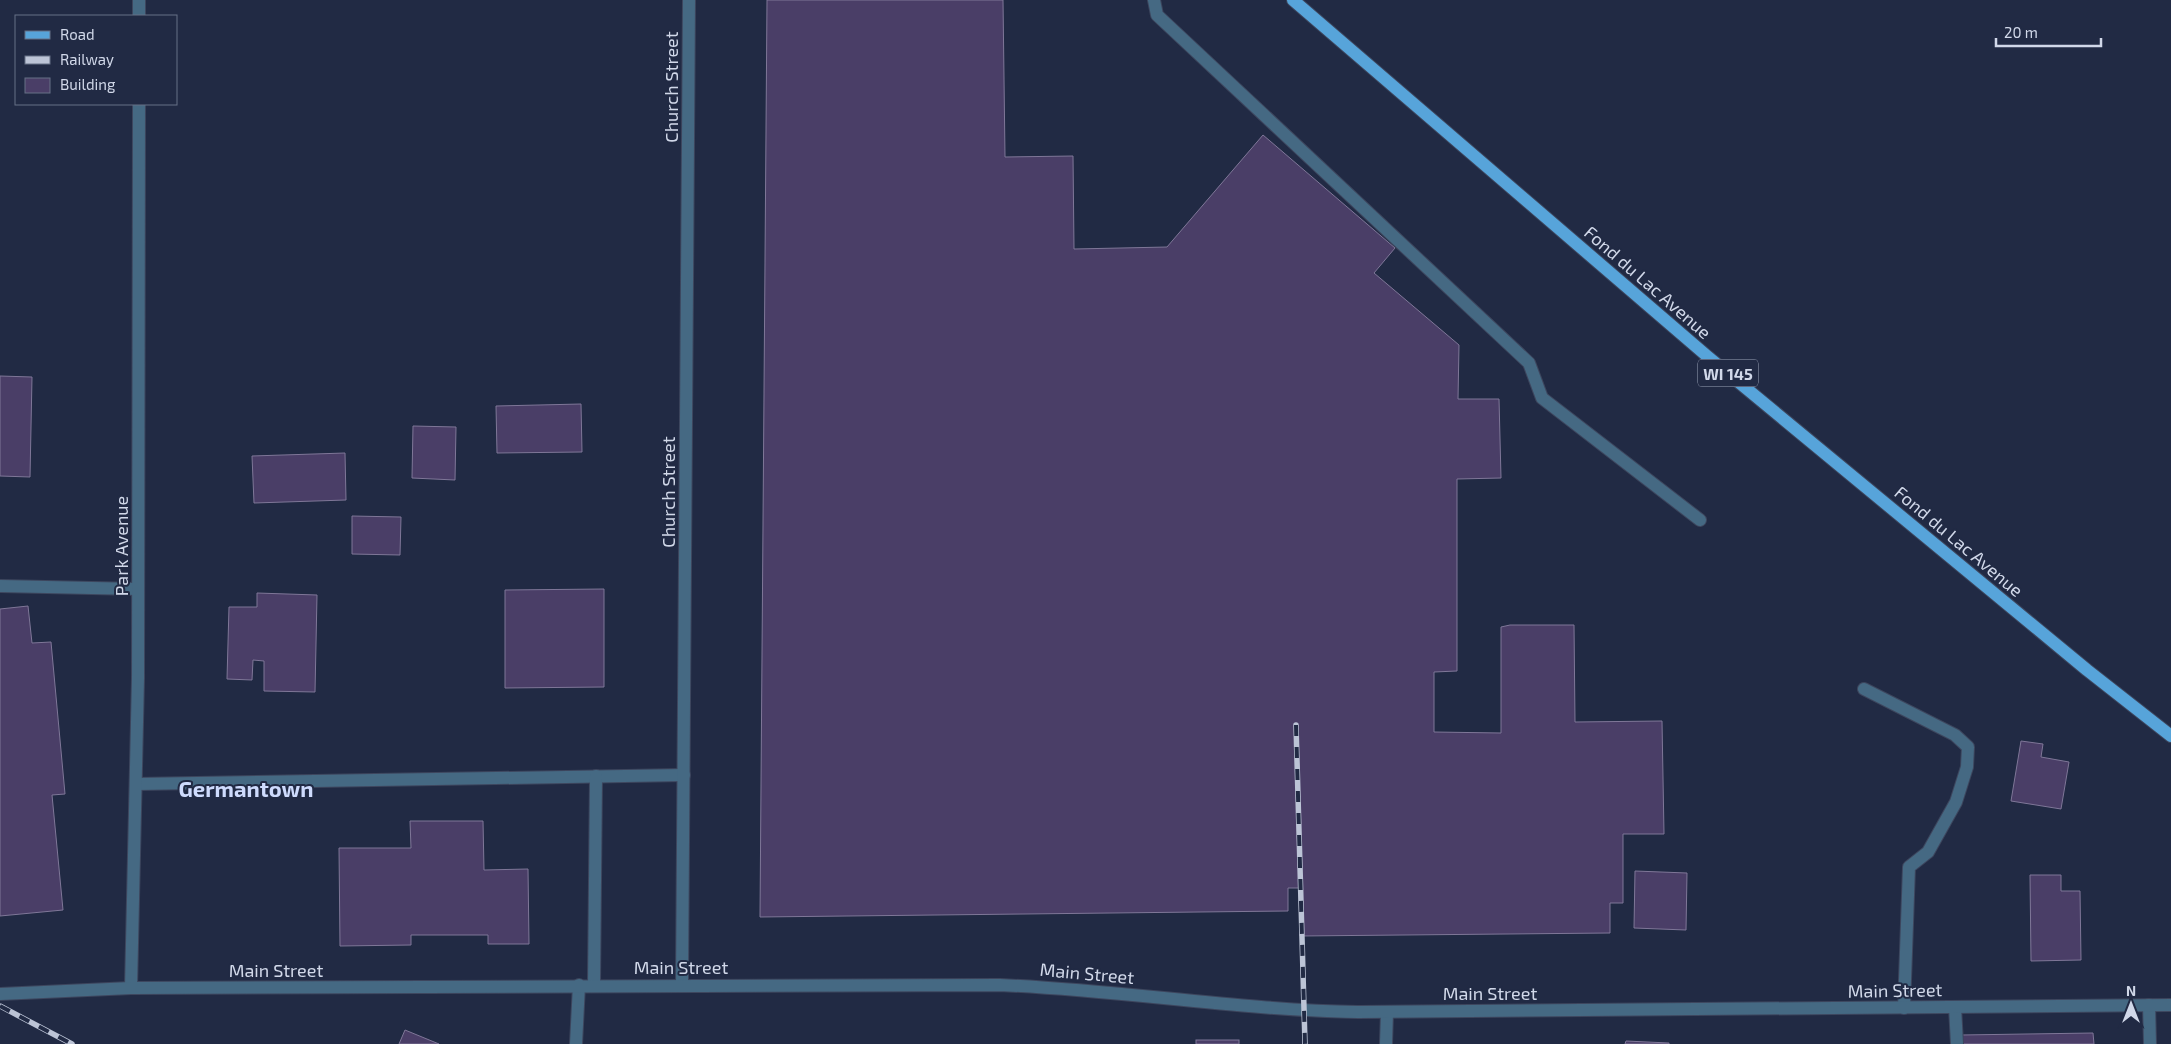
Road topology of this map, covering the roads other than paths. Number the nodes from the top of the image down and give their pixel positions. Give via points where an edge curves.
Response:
1 (139, 0) edge
2 (689, 0) edge
3 (1154, 0) edge
4 (1294, 0) edge
5 (138, 15) edge
6 (138, 105) edge
7 (1700, 520) dead end
8 (0, 586) edge
9 (138, 589) junction
10 (1864, 689) dead end
11 (2171, 736) edge
12 (684, 775) junction
13 (596, 776) junction
14 (136, 784) junction
15 (682, 984) junction
16 (580, 985) junction
17 (594, 985) junction
18 (131, 988) junction
19 (0, 994) edge
20 (2149, 1005) junction
21 (2171, 1005) edge
22 (1955, 1007) junction
23 (1904, 1008) junction
24 (1387, 1012) junction
25 (576, 1044) edge
26 (1386, 1044) edge
27 (1957, 1044) edge
28 (2150, 1044) edge

1 - 5 street
2 - 12 street, Church Street
3 - 7 street via 1157,15 1529,363 1542,398
4 - 11 main road, Fond du Lac Avenue / WI 145 via 1707,356 2086,670
6 - 9 street, Park Avenue
8 - 9 street
9 - 14 street, Park Avenue
10 - 23 street via 1955,735 1968,747 1968,767 1956,802 1928,852 1909,867
12 - 13 street
12 - 15 street, Church Street
13 - 14 street
13 - 17 street
14 - 18 street, Park Avenue
15 - 17 street, Main Street
15 - 24 street, Main Street via 1000,985 1066,988 1304,1011
16 - 17 street, Main Street
16 - 18 street, Main Street
16 - 25 street
18 - 19 street, Main Street
20 - 21 street, Main Street
20 - 22 street, Main Street
20 - 28 street
22 - 23 street, Main Street
22 - 27 street
23 - 24 street, Main Street
24 - 26 street

